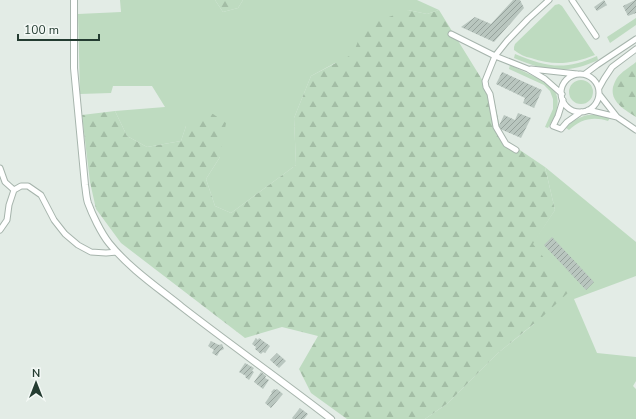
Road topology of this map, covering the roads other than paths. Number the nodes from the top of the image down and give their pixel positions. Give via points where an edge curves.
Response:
1 (74, 0) edge
2 (549, 0) edge
3 (572, 0) edge
4 (451, 34) dead end
5 (596, 36) dead end
6 (636, 39) edge
7 (636, 49) edge
8 (495, 56) junction
9 (528, 69) junction
10 (578, 74) junction
11 (585, 74) junction
12 (599, 88) junction
13 (562, 94) junction
14 (599, 94) junction
15 (563, 100) junction
16 (588, 110) junction
17 (581, 112) junction
18 (617, 117) junction
19 (636, 130) edge
20 (516, 150) dead end
21 (0, 168) edge
22 (14, 190) junction
23 (0, 230) edge
24 (117, 252) junction
25 (331, 419) edge

1 - 24 street via 74,68 87,202 108,242
2 - 8 street
3 - 5 street
4 - 8 street
6 - 11 street
7 - 12 street via 612,67
8 - 9 street
8 - 20 street via 485,81 486,87 490,94 496,127 506,144
9 - 10 street
9 - 13 street via 545,79
10 - 11 street
10 - 13 street via 572,75 564,83
11 - 12 street via 594,79
12 - 14 street
13 - 15 street
14 - 16 street via 596,104
14 - 18 street
15 - 17 street via 570,109
15 - 17 street via 553,126 561,129
16 - 17 street
16 - 18 street
18 - 19 street
21 - 22 street via 4,182
22 - 23 street via 7,220
22 - 24 street via 28,186 41,195 54,220 78,245 91,252
24 - 25 street via 151,282

